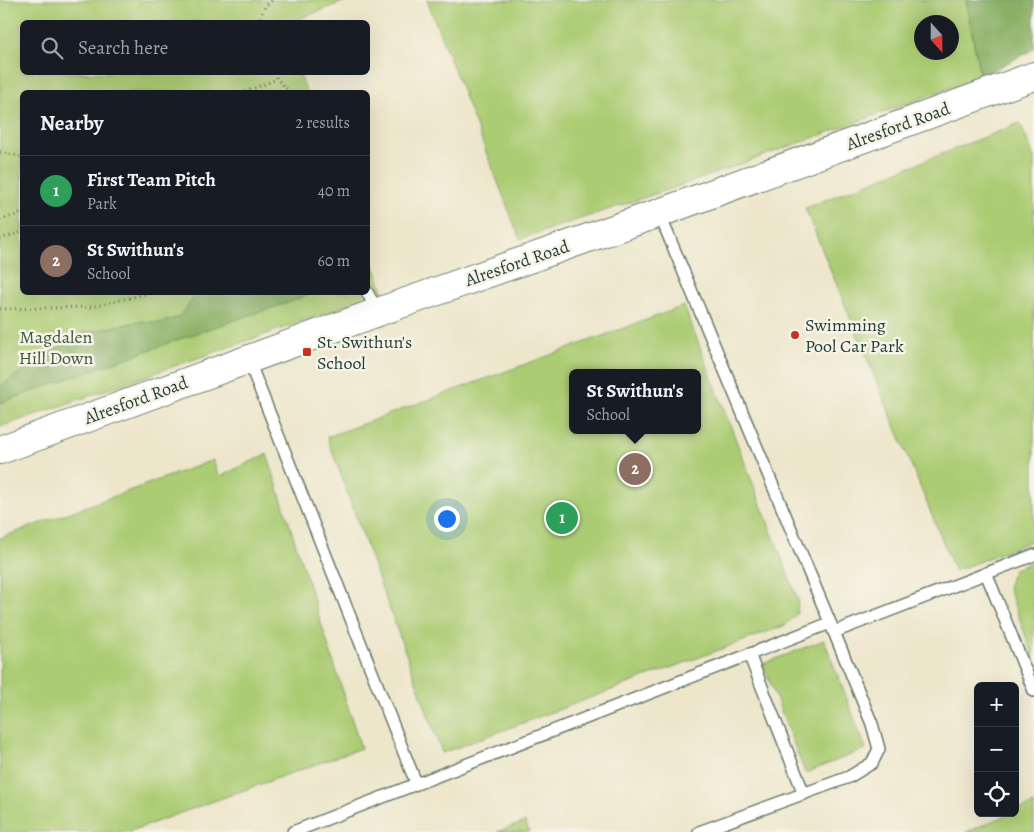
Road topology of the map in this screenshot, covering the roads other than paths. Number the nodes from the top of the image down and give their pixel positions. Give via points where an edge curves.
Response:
1 (1034, 76) edge
2 (659, 214) junction
3 (372, 302) edge
4 (248, 359) junction
5 (0, 450) edge
6 (1034, 554) edge
7 (986, 573) junction
8 (832, 628) junction
9 (749, 654) junction
10 (1034, 691) edge
11 (416, 783) junction
12 (804, 794) junction
13 (293, 832) edge
14 (699, 832) edge

1 - 2 main road, Alresford Road
2 - 3 main road, Alresford Road
2 - 8 lane
3 - 4 main road, Alresford Road
4 - 5 main road, Alresford Road
4 - 11 lane
6 - 7 lane
7 - 8 lane
7 - 10 lane
8 - 9 lane
8 - 12 lane via 872,724 879,749 872,763 850,777
9 - 11 lane
9 - 12 lane
11 - 13 lane
12 - 14 lane

